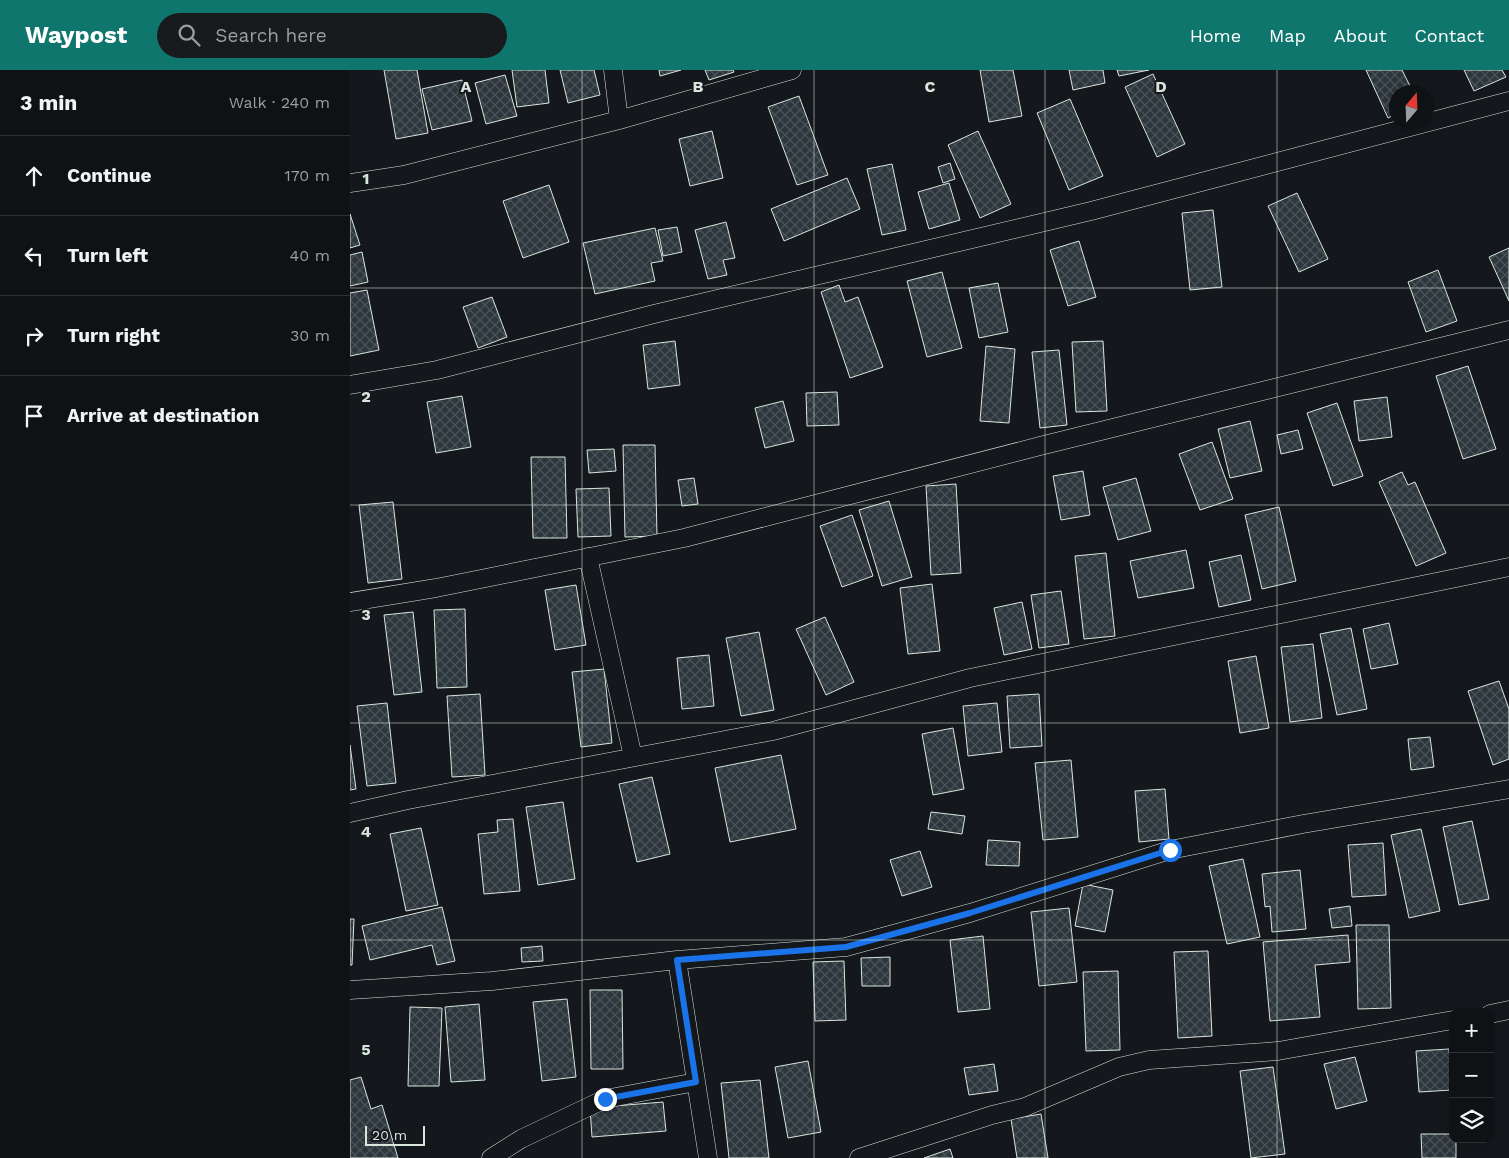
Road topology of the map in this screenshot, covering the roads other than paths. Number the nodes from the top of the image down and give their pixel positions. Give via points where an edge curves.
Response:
1 (614, 70) edge
2 (792, 70) edge
3 (1509, 101) edge
4 (619, 120) junction
5 (350, 183) edge
6 (1509, 330) edge
7 (350, 385) edge
8 (588, 557) junction
9 (1509, 567) edge
10 (350, 602) edge
11 (633, 757) junction
12 (1509, 789) edge
13 (350, 813) edge
14 (677, 960) junction
15 (350, 990) edge
16 (1509, 1010) edge
17 (1494, 1013) edge
18 (1449, 1021) edge
19 (696, 1082) junction
20 (492, 1158) edge
21 (708, 1158) edge
22 (859, 1158) edge

1 - 4 street
2 - 4 street
3 - 7 street via 1091,211 664,312 437,370
4 - 5 street via 404,175
6 - 8 street via 684,538
8 - 10 street
8 - 11 street
9 - 11 street via 970,678 773,731
11 - 13 street
12 - 14 street via 1170,850 970,913 846,947
14 - 15 street via 492,981
14 - 19 street
16 - 17 street
18 - 22 street via 1278,1051 1149,1060 1119,1066 1025,1107
19 - 20 street via 605,1099 520,1140
19 - 21 street

